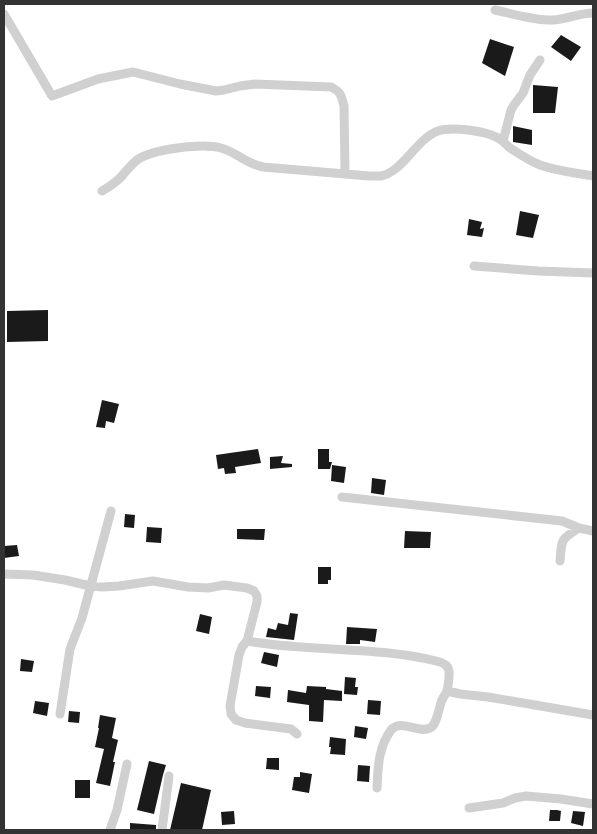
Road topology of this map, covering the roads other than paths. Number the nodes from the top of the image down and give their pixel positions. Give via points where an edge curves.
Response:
1 (495, 10) dead end
2 (593, 13) edge
3 (4, 14) edge
4 (540, 60) dead end
5 (503, 141) junction
6 (345, 173) junction
7 (593, 176) edge
8 (102, 191) dead end
9 (474, 266) dead end
10 (593, 274) edge
11 (342, 497) dead end
12 (111, 511) dead end
13 (579, 528) junction
14 (593, 531) edge
15 (560, 561) dead end
16 (4, 574) edge
17 (90, 586) junction
18 (248, 641) junction
19 (447, 691) junction
20 (60, 714) dead end
21 (593, 715) edge
22 (297, 734) dead end
23 (127, 764) dead end
24 (169, 776) dead end
25 (377, 788) dead end
26 (593, 804) edge
27 (469, 808) dead end
28 (110, 830) edge
29 (162, 830) edge

1 - 2 street via 552,20
3 - 6 street via 52,96 98,79 133,72 216,91 255,84 331,87 341,95 344,106
4 - 5 street via 524,93 511,110
5 - 6 street via 466,129 439,130 392,171 381,176
5 - 7 street via 541,165
6 - 8 street via 255,165 220,147 192,146 144,157
9 - 10 street
11 - 13 street via 562,521
12 - 17 street
13 - 14 street
13 - 15 street via 564,538
16 - 17 street via 33,575
17 - 18 street via 153,581 188,587 224,585 247,588 254,591 257,602
17 - 20 street via 70,649
18 - 19 street via 389,652 425,658 448,666
18 - 22 street via 239,655 230,714 245,723 292,729
19 - 21 street
19 - 25 street via 433,726 422,729 398,725 390,731 378,759
23 - 28 street
24 - 29 street
26 - 27 street via 526,796

